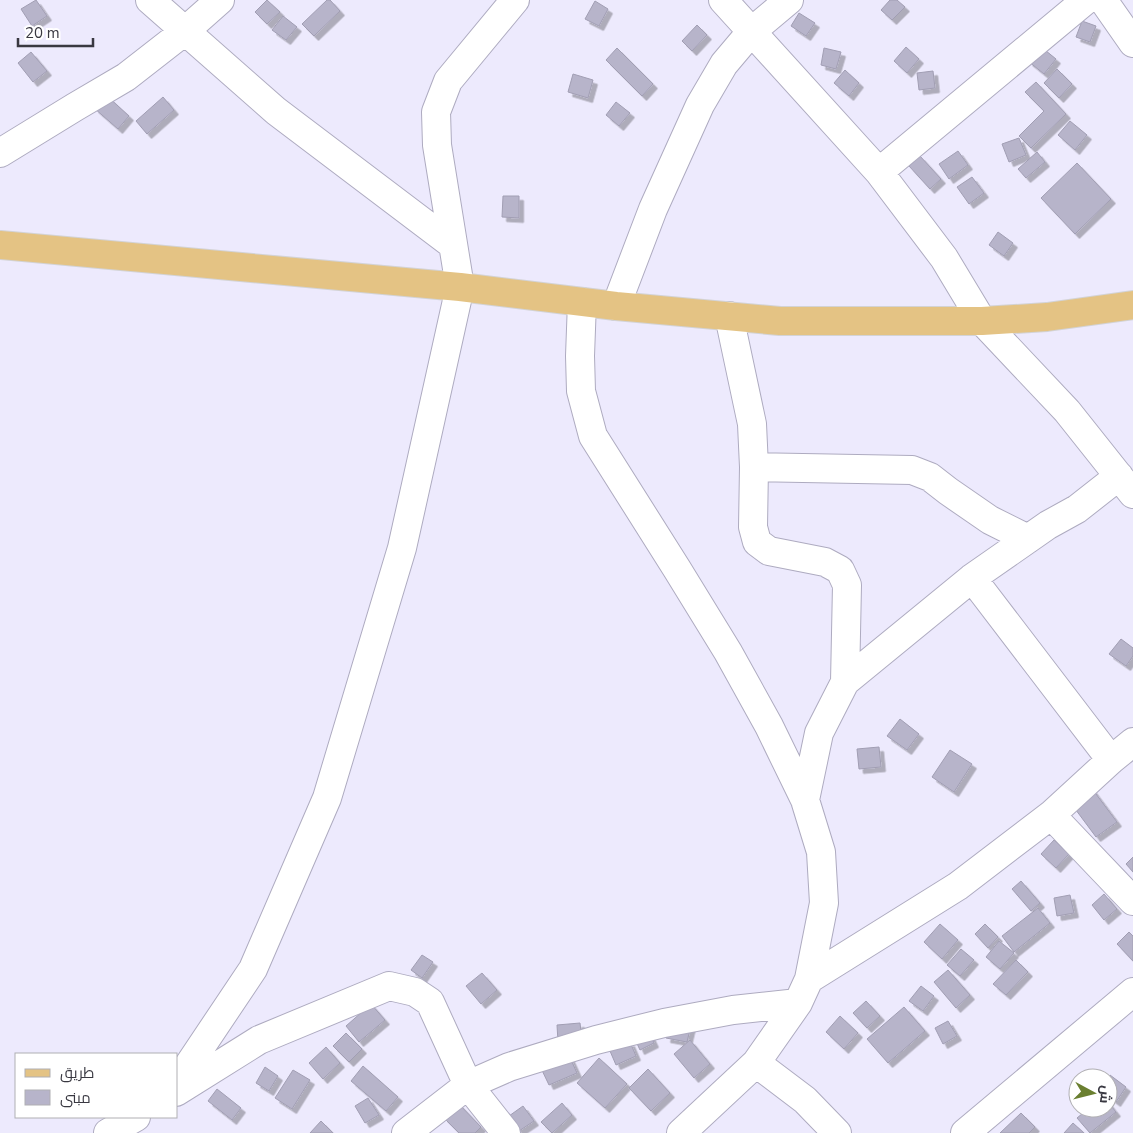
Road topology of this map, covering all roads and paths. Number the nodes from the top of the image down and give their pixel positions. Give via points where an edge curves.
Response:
1 (150, 0) edge
2 (220, 0) edge
3 (515, 0) edge
4 (723, 0) edge
5 (789, 0) edge
6 (1086, 0) edge
7 (1103, 0) edge
8 (185, 31) junction
9 (751, 32) junction
10 (1133, 43) edge
11 (0, 153) edge
12 (879, 172) junction
13 (0, 245) edge
14 (453, 245) junction
15 (460, 287) junction
16 (582, 302) junction
17 (1132, 302) edge
18 (616, 306) junction
19 (729, 316) junction
20 (982, 321) junction
21 (754, 467) junction
22 (1126, 485) edge
23 (1028, 539) junction
24 (972, 578) junction
25 (845, 682) junction
26 (1133, 742) edge
27 (1111, 760) junction
28 (805, 800) junction
29 (1051, 815) junction
30 (1133, 901) edge
31 (804, 991) junction
32 (1133, 992) edge
33 (756, 1063) junction
34 (178, 1081) edge
35 (468, 1085) junction
36 (178, 1091) edge
37 (134, 1118) edge
38 (108, 1133) edge
39 (406, 1133) edge
40 (506, 1133) edge
41 (681, 1133) edge
42 (837, 1133) edge
43 (965, 1133) edge

1 - 8 street
2 - 8 street
3 - 14 street via 448,80 436,112 437,145
4 - 9 street
5 - 9 street
6 - 12 street
7 - 10 street
8 - 11 street via 126,78
8 - 14 street via 276,111
9 - 12 street
9 - 18 street via 724,64 700,105
12 - 20 street via 944,258
13 - 15 main road
14 - 15 street
15 - 16 main road
15 - 34 street via 402,548 327,798 253,969
16 - 18 main road
16 - 28 street via 581,391 593,436 728,652
17 - 20 main road via 1047,317
18 - 19 main road
19 - 20 main road via 780,321
19 - 21 street via 752,424
20 - 22 street via 1068,411
21 - 23 street via 912,470 930,477 990,520
21 - 25 street via 753,527 758,542 768,551 825,562 840,570 847,584
22 - 23 street via 1077,509
23 - 24 street
24 - 25 street
24 - 27 street
25 - 28 street via 819,733
26 - 27 street
27 - 29 street
28 - 31 street via 822,852 824,903
29 - 30 street
29 - 31 street via 958,886
31 - 33 street
31 - 35 street via 596,1040 509,1067
32 - 43 street
33 - 41 street
33 - 42 street via 805,1100
35 - 36 street via 430,1002 415,992 389,986 259,1040
35 - 39 street
35 - 40 street
37 - 38 street

